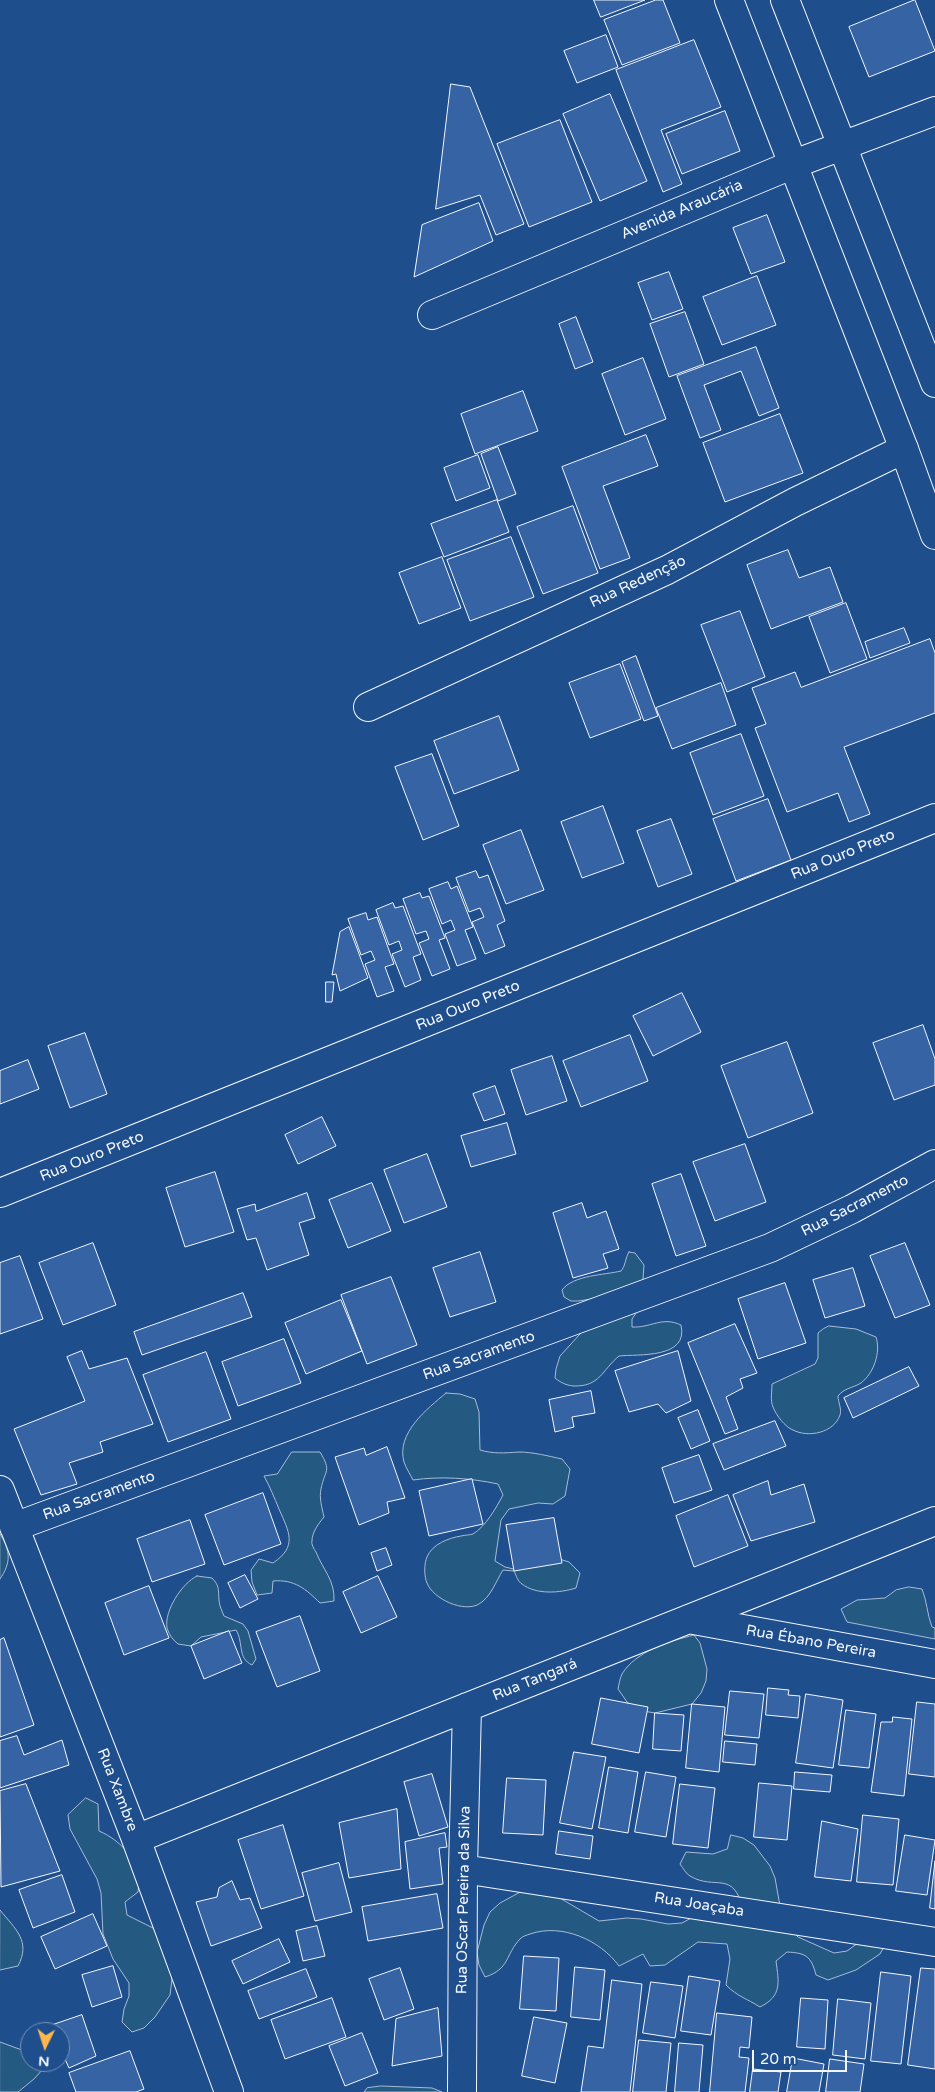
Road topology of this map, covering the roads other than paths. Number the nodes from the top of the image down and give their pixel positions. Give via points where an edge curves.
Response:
1 (729, 0) edge
2 (785, 0) edge
3 (935, 111) edge
4 (843, 146) junction
5 (794, 164) junction
6 (432, 314) dead end
7 (935, 383) edge
8 (904, 449) junction
9 (933, 525) edge
10 (368, 707) dead end
11 (935, 818) edge
12 (935, 1164) edge
13 (0, 1193) edge
14 (0, 1490) edge
15 (935, 1521) edge
16 (14, 1527) junction
17 (688, 1619) junction
18 (935, 1664) edge
19 (467, 1707) junction
20 (136, 1839) junction
21 (463, 1869) junction
22 (935, 1942) edge
23 (229, 2092) edge
24 (462, 2092) edge

1 - 5 street
2 - 4 street
3 - 4 street, Avenida Araucária
4 - 5 street, Avenida Araucária
4 - 7 street
5 - 6 street, Avenida Araucária
5 - 8 street
8 - 9 street
8 - 10 street, Rua Redenção via 667,570
11 - 13 street, Rua Ouro Preto
12 - 16 street, Rua Sacramento via 770,1248
14 - 16 street, Rua Xambre
15 - 17 street, Rua Tangará
16 - 20 street, Rua Xambre
17 - 18 street, Rua Ébano Pereira
17 - 19 street, Rua Tangará
19 - 20 street, Rua Tangará
19 - 21 street, Rua OScar Pereira da Silva
20 - 23 street, Rua Xambre
21 - 22 street, Rua Joaçaba
21 - 24 street, Rua OScar Pereira da Silva

